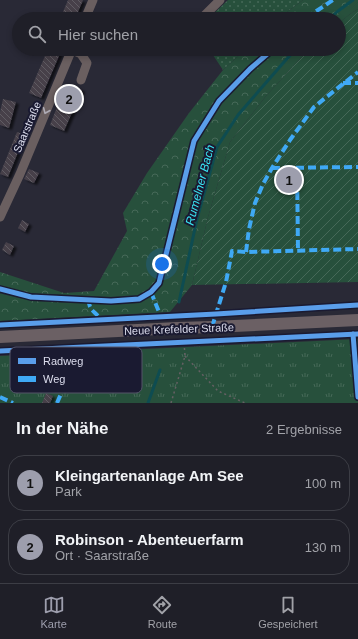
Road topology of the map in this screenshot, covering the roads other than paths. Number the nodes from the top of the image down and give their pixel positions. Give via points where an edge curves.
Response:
1 (93, 0) edge
2 (220, 0) edge
3 (88, 12) edge
4 (208, 12) edge
5 (69, 56) edge
6 (82, 56) edge
7 (81, 80) dead end
8 (1, 215) edge
9 (358, 320) edge
10 (0, 337) edge

1 - 3 street
2 - 4 street
5 -> 8 street, Saarstraße
6 - 7 street via 87,63
9 - 10 main road, Neue Krefelder Straße

